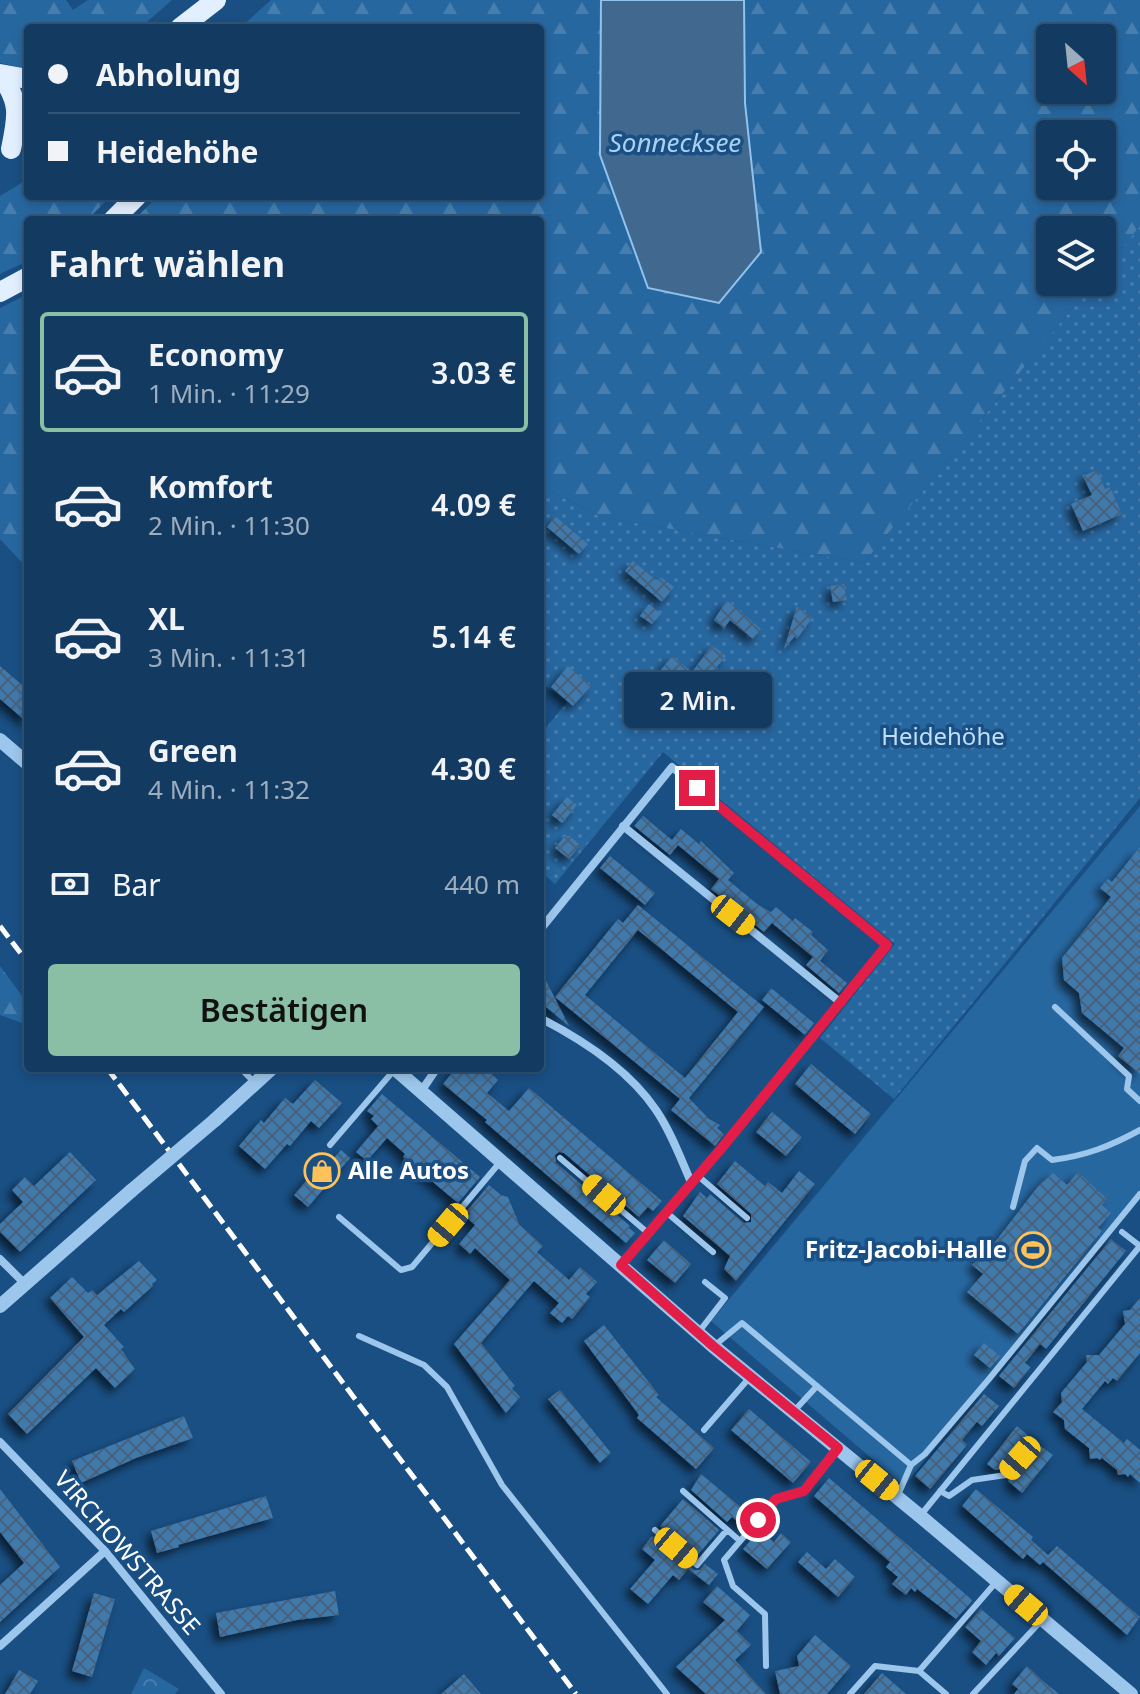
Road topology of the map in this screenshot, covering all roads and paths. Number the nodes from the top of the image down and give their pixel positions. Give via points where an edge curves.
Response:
1 (216, 0) edge
2 (198, 21) edge
3 (0, 74) edge
4 (24, 78) edge
5 (13, 147) edge
6 (133, 200) edge
7 (117, 216) edge
8 (24, 279) edge
9 (0, 292) edge
10 (0, 740) edge
11 (24, 761) edge
12 (623, 826) junction
13 (544, 925) edge
14 (841, 1003) junction
15 (1055, 1007) dead end
16 (544, 1020) edge
17 (244, 1072) edge
18 (267, 1072) edge
19 (391, 1072) edge
20 (399, 1072) edge
21 (434, 1072) edge
22 (255, 1083) junction
23 (422, 1090) junction
24 (1140, 1101) edge
25 (1140, 1130) edge
26 (330, 1145) dead end
27 (560, 1158) dead end
28 (501, 1161) junction
29 (694, 1178) junction
30 (1140, 1194) edge
31 (1013, 1207) dead end
32 (666, 1212) junction
33 (339, 1217) dead end
34 (747, 1218) dead end
35 (1122, 1232) dead end
36 (648, 1233) junction
37 (713, 1252) dead end
38 (0, 1259) edge
39 (621, 1265) junction
40 (705, 1282) dead end
41 (24, 1283) junction
42 (0, 1306) edge
43 (698, 1333) junction
44 (359, 1336) dead end
45 (713, 1346) junction
46 (750, 1377) junction
47 (817, 1386) junction
48 (794, 1412) junction
49 (704, 1430) dead end
50 (0, 1442) edge
51 (1034, 1442) dead end
52 (838, 1448) junction
53 (911, 1465) junction
54 (683, 1491) dead end
55 (940, 1491) junction
56 (897, 1496) junction
57 (920, 1516) junction
58 (655, 1530) dead end
59 (727, 1530) junction
60 (740, 1541) junction
61 (105, 1551) junction
62 (997, 1581) junction
63 (1042, 1620) junction
64 (0, 1646) edge
65 (766, 1666) dead end
66 (919, 1671) junction
67 (1140, 1683) edge
68 (221, 1694) edge
69 (667, 1694) edge
70 (850, 1694) edge
71 (946, 1694) edge
72 (973, 1694) edge
73 (1132, 1694) edge

1 - 2 main road
3 - 4 main road
3 - 5 main road via 17,101
6 - 7 main road
8 - 9 main road
10 - 11 street
12 - 13 street
12 - 14 street
12 - 14 street via 672,767 887,945
14 - 29 street
15 - 24 lane via 1129,1076 1127,1089
16 - 29 street via 620,1071 654,1107
17 - 22 lane
18 - 22 street
19 - 26 lane
20 - 23 street
21 - 23 street
22 - 41 street, bridge
23 - 28 street
25 - 31 lane via 1096,1152 1064,1159 1052,1160 1037,1148 1025,1161
27 - 36 lane
28 - 33 lane via 406,1270
28 - 39 street
29 - 32 street
29 - 34 lane
30 - 53 lane via 1007,1358
32 - 36 street
32 - 37 lane
35 - 55 lane via 1140,1246
36 - 39 street
38 - 41 street
39 - 43 street
40 - 43 lane via 725,1298
41 - 42 street
43 - 45 street
44 - 69 lane via 424,1365 447,1387 502,1485
45 - 46 street
45 - 47 lane via 742,1323
46 - 48 street
46 - 49 lane
47 - 48 lane
47 - 53 lane
48 - 52 street
50 - 61 street, VIRCHOWSTRASSE
51 - 55 lane via 1006,1475 972,1480 949,1496
52 - 56 street
52 - 60 lane via 804,1491 776,1499
53 - 56 lane
54 - 59 lane
55 - 57 lane
56 - 57 street
57 - 62 street
58 - 59 lane via 697,1565
59 - 60 lane
60 - 65 lane via 724,1560 733,1586 765,1614
61 - 64 street
61 - 68 street, VIRCHOWSTRASSE
62 - 63 street
62 - 66 lane
63 - 72 lane
63 - 73 street
66 - 70 lane via 875,1666
66 - 71 lane
67 - 73 street

